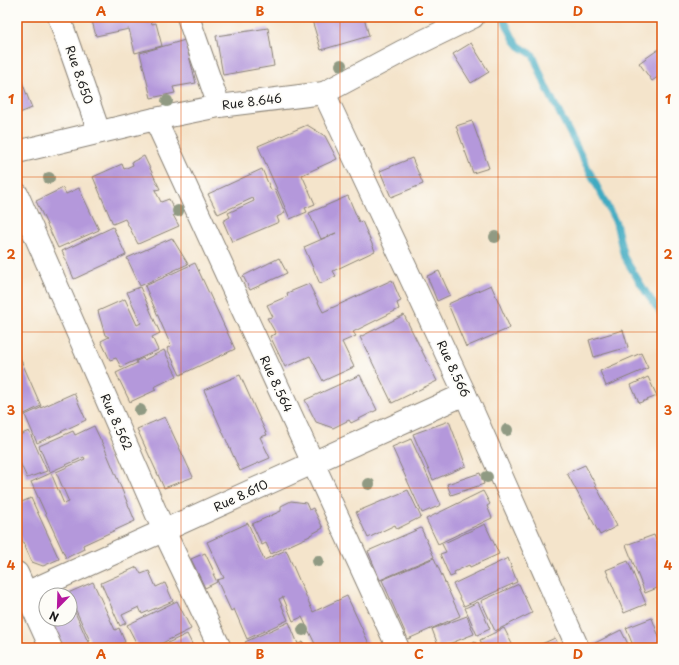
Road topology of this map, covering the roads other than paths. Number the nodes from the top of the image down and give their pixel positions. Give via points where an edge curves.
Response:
1 (59, 17) edge
2 (188, 17) edge
3 (473, 17) edge
4 (324, 93) junction
5 (219, 106) junction
6 (155, 119) junction
7 (99, 132) junction
8 (17, 152) edge
9 (17, 194) edge
10 (465, 394) junction
11 (313, 463) junction
12 (164, 531) junction
13 (17, 573) edge
14 (22, 595) edge
15 (51, 648) edge
16 (220, 648) edge
17 (398, 648) edge
18 (578, 648) edge

1 - 7 street, Rue 8.650
2 - 5 street
3 - 4 street, Rue 8.646
4 - 5 street, Rue 8.646
4 - 10 street, Rue 8.566
5 - 6 street, Rue 8.646
6 - 7 street, Rue 8.646
6 - 11 street, Rue 8.564
7 - 8 street, Rue 8.646
9 - 12 street, Rue 8.562
10 - 11 street, Rue 8.610
10 - 18 street, Rue 8.566
11 - 12 street, Rue 8.610
11 - 17 street, Rue 8.564
12 - 14 street, Rue 8.610
12 - 16 street, Rue 8.562
13 - 14 street
14 - 15 street

